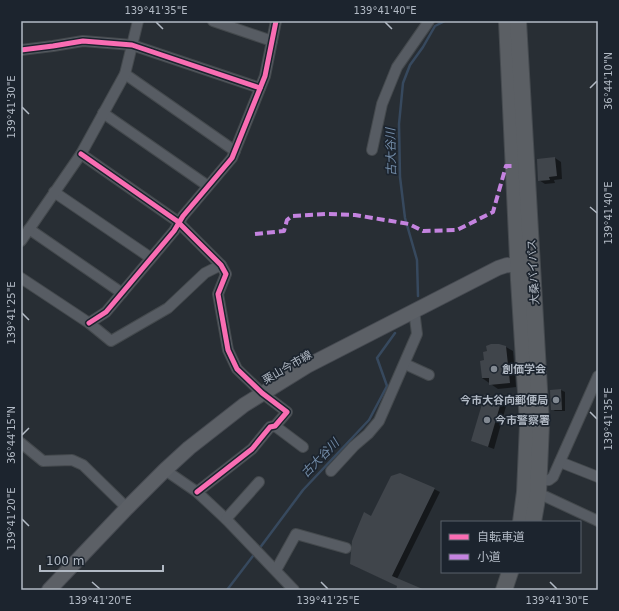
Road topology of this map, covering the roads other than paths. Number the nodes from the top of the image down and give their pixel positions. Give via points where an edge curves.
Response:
1 (138, 21) edge
2 (213, 21) edge
3 (276, 21) edge
4 (429, 21) edge
5 (507, 21) edge
6 (518, 21) edge
7 (272, 41) junction
8 (132, 45) junction
9 (21, 50) edge
10 (124, 74) junction
11 (260, 88) junction
12 (103, 113) junction
13 (372, 150) dead end
14 (235, 151) junction
15 (81, 154) junction
16 (208, 186) junction
17 (54, 192) junction
18 (179, 223) junction
19 (29, 229) junction
20 (21, 241) edge
21 (151, 258) junction
22 (221, 265) junction
23 (526, 266) junction
24 (21, 278) edge
25 (122, 293) junction
26 (414, 310) junction
27 (89, 323) junction
28 (404, 364) junction
29 (429, 375) dead end
30 (598, 376) edge
31 (262, 393) junction
32 (275, 426) junction
33 (21, 443) edge
34 (534, 444) junction
35 (303, 447) dead end
36 (560, 462) junction
37 (165, 470) junction
38 (331, 471) dead end
39 (598, 477) edge
40 (259, 482) dead end
41 (538, 487) junction
42 (197, 492) junction
43 (127, 508) junction
44 (226, 519) junction
45 (521, 521) edge
46 (533, 521) edge
47 (598, 521) edge
48 (346, 548) dead end
49 (276, 570) junction
50 (510, 573) edge
51 (522, 573) edge
52 (49, 590) edge
53 (294, 590) edge
54 (504, 590) edge
55 (516, 590) edge

1 - 8 street
2 - 7 street
3 - 7 street
4 - 13 street via 397,67 382,104
5 - 23 highway, 大桑バイパス
6 - 23 highway, 大桑バイパス
7 - 11 street
8 - 9 street via 83,41
8 - 10 street
8 - 11 street
10 - 12 street
10 - 14 street
11 - 14 street
12 - 15 street
12 - 16 street
14 - 16 street
15 - 17 street
15 - 18 street
16 - 18 street
17 - 19 street
17 - 21 street
18 - 21 street
18 - 22 street
19 - 20 street
19 - 25 street
21 - 25 street
22 - 27 street via 205,273 168,308 111,341
22 - 31 street via 226,274 218,294 228,350 237,369
23 - 26 main road, 栗山今市線 via 507,265 498,268
23 - 34 highway, 大桑バイパス via 528,424
24 - 27 street
25 - 27 street via 106,312
26 - 28 street via 417,334
26 - 31 main road, 栗山今市線 via 307,366
28 - 29 street
28 - 38 street via 378,422
30 - 36 street
31 - 32 street via 287,412
31 - 37 main road, 栗山今市線 via 189,448
32 - 35 street
32 - 42 street via 270,427 252,449
33 - 43 street via 43,461 72,460 83,465
34 - 41 highway, 大桑バイパス
34 - 45 highway, 大桑バイパス
36 - 39 street
36 - 41 street via 553,477
37 - 42 street
37 - 43 main road, 栗山今市線
40 - 44 street
41 - 46 highway, 大桑バイパス
41 - 47 street
42 - 44 street
43 - 52 main road, 栗山今市線
44 - 49 street
48 - 49 street via 296,534
49 - 53 street
50 - 54 highway
51 - 55 highway

